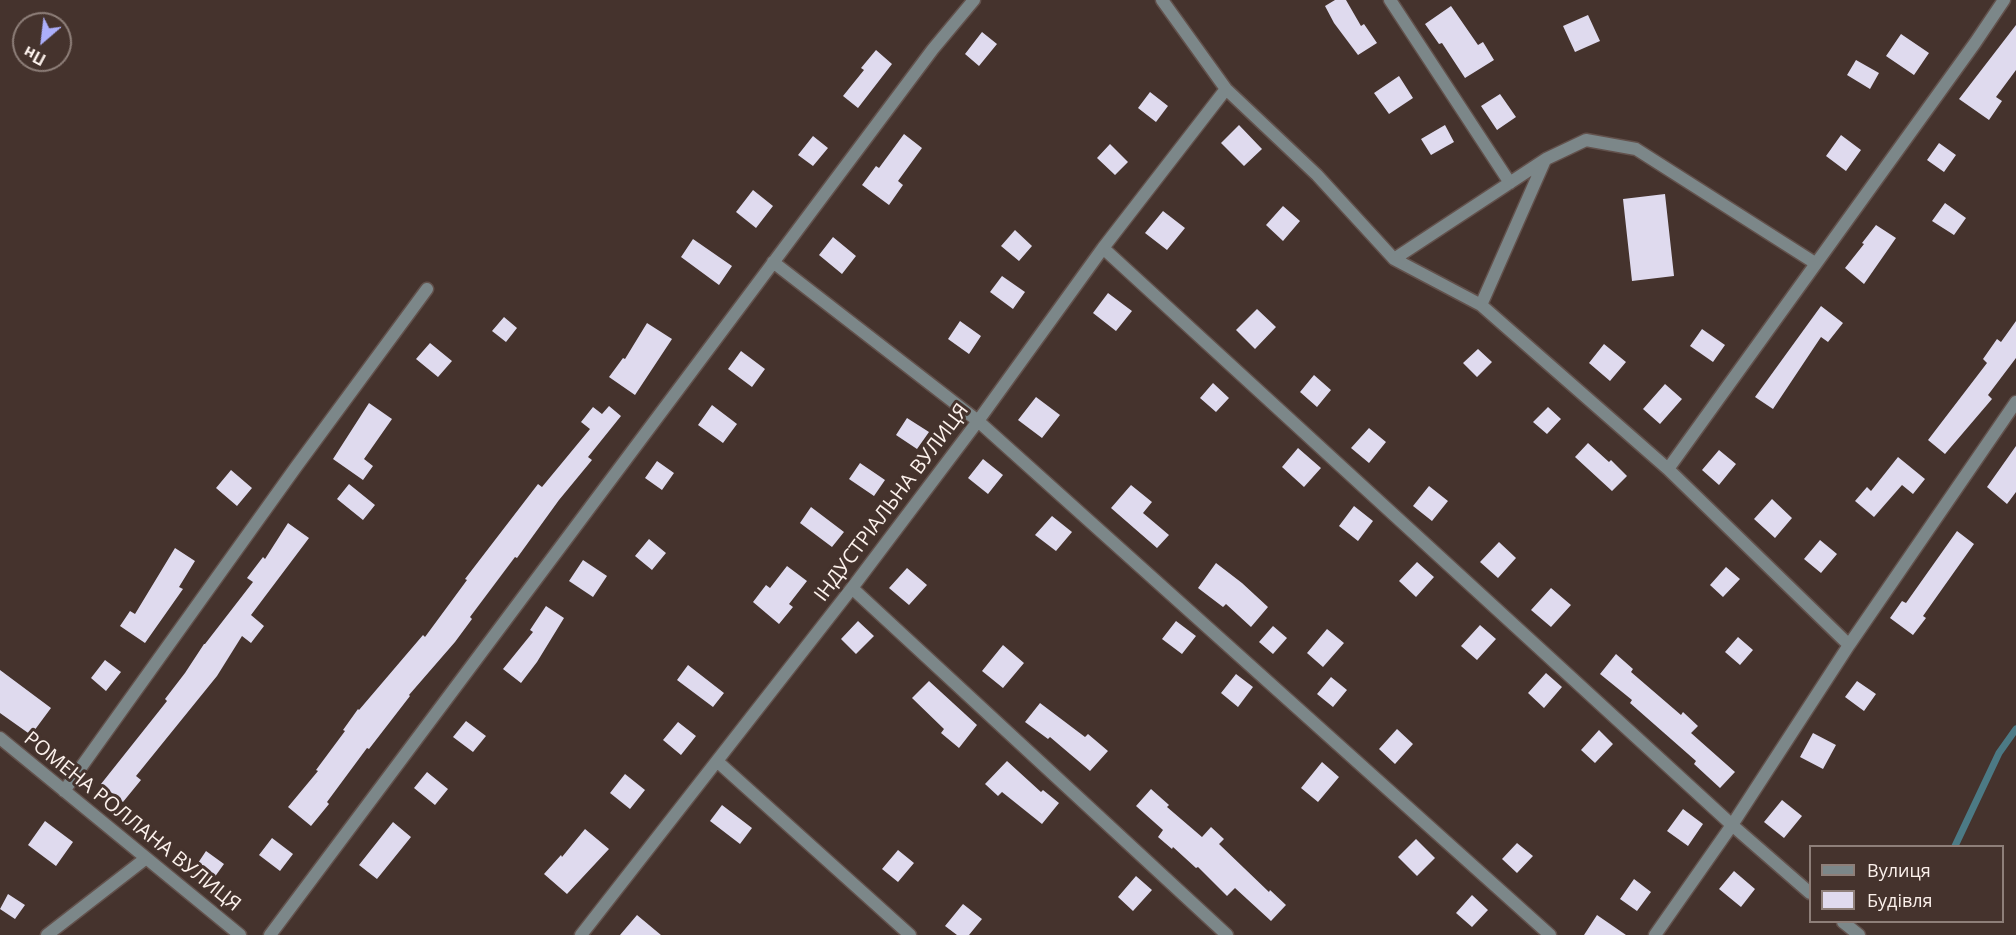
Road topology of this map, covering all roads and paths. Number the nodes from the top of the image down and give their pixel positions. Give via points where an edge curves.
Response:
1 (974, 0) edge
2 (1162, 0) edge
3 (1390, 0) edge
4 (2004, 0) edge
5 (1226, 89) junction
6 (1546, 159) junction
7 (1510, 183) junction
8 (1103, 248) junction
9 (1394, 259) junction
10 (774, 262) junction
11 (1815, 263) junction
12 (428, 289) dead end
13 (1481, 304) junction
14 (2016, 402) edge
15 (978, 421) junction
16 (1668, 469) junction
17 (852, 588) junction
18 (1849, 645) junction
19 (0, 738) edge
20 (718, 762) junction
21 (64, 791) junction
22 (1732, 825) junction
23 (145, 859) junction
24 (1809, 892) edge
25 (1845, 923) edge
26 (47, 935) edge
27 (240, 935) edge
28 (270, 935) edge
29 (581, 935) edge
30 (910, 935) edge
31 (1227, 935) edge
32 (1551, 935) edge
33 (1655, 935) edge
34 (1858, 935) edge

1 - 10 street
2 - 5 street
3 - 7 street
4 - 11 street
5 - 8 street, ІНДУСТРІАЛЬНА ВУЛИЦЯ
5 - 9 street via 1317,175
6 - 7 street
6 - 11 street via 1586,140 1636,149
6 - 13 street
7 - 9 street
8 - 15 street, ІНДУСТРІАЛЬНА ВУЛИЦЯ
8 - 22 street
9 - 13 street
10 - 15 street
10 - 28 street
11 - 16 street
12 - 21 street
13 - 16 street
14 - 18 street
15 - 17 street, ІНДУСТРІАЛЬНА ВУЛИЦЯ
15 - 32 street
16 - 18 street
17 - 20 street, ІНДУСТРІАЛЬНА ВУЛИЦЯ
17 - 31 street
18 - 22 street
19 - 21 street, РОМЕНА РОЛЛАНА ВУЛИЦЯ
20 - 29 street, ІНДУСТРІАЛЬНА ВУЛИЦЯ
20 - 30 street
21 - 23 street, РОМЕНА РОЛЛАНА ВУЛИЦЯ
22 - 24 street
22 - 33 street
23 - 26 street
23 - 27 street, РОМЕНА РОЛЛАНА ВУЛИЦЯ
25 - 34 street

